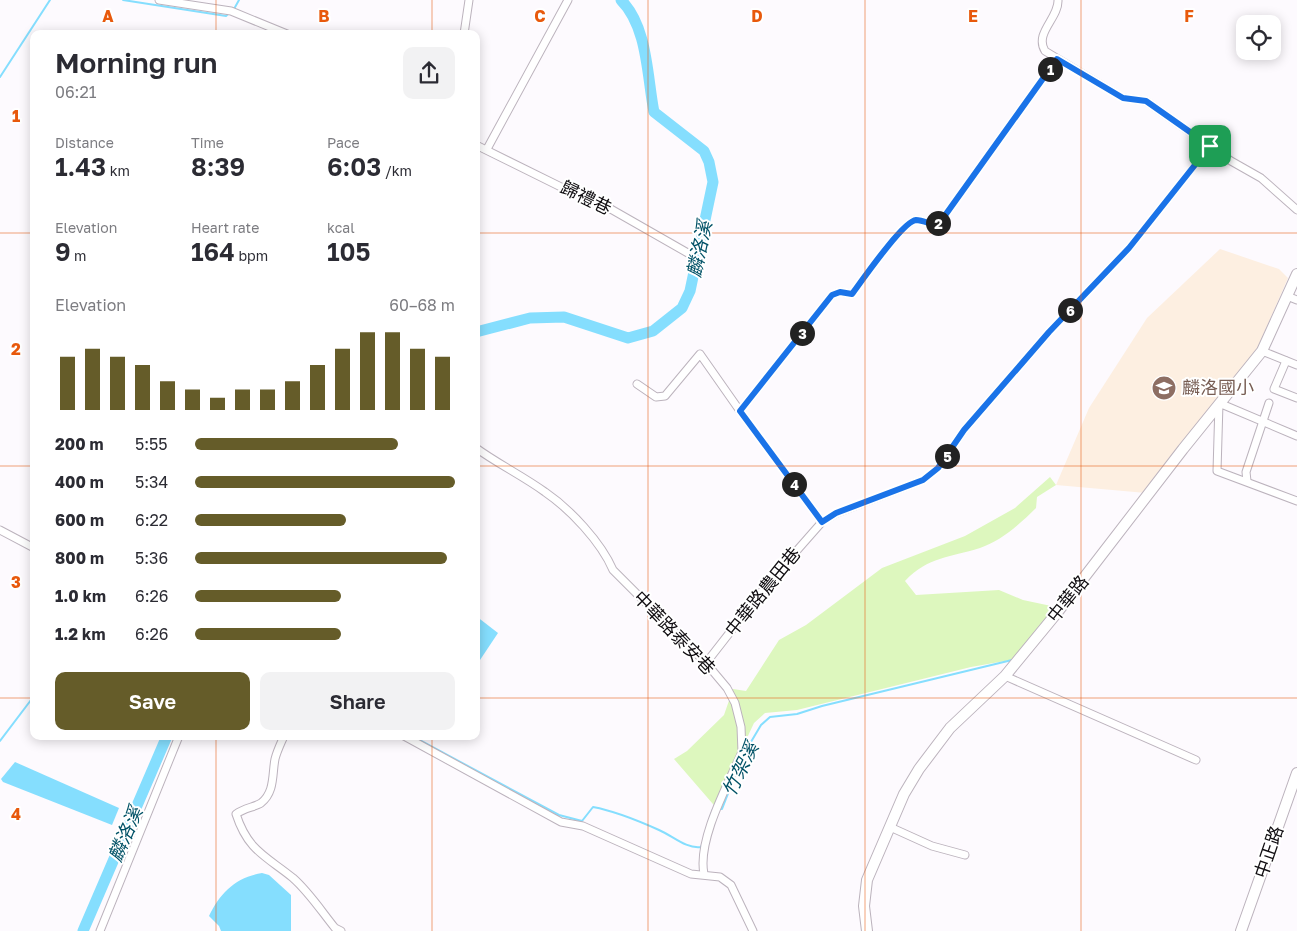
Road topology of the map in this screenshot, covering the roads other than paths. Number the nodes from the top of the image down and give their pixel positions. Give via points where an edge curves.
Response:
1 (159, 0) edge
2 (469, 0) edge
3 (568, 0) edge
4 (1058, 0) edge
5 (277, 30) edge
6 (465, 30) edge
7 (1057, 59) junction
8 (480, 146) edge
9 (1210, 146) junction
10 (487, 149) junction
11 (1297, 210) edge
12 (692, 256) dead end
13 (1297, 274) edge
14 (1292, 298) edge
15 (1262, 351) junction
16 (1286, 361) junction
17 (1297, 366) edge
18 (636, 384) dead end
19 (1297, 398) edge
20 (1219, 403) junction
21 (1269, 403) dead end
22 (740, 411) junction
23 (1262, 421) junction
24 (1297, 436) edge
25 (480, 451) edge
26 (1247, 481) junction
27 (1297, 502) edge
28 (822, 522) junction
29 (0, 530) edge
30 (30, 546) edge
31 (706, 663) junction
32 (1005, 676) junction
33 (177, 740) edge
34 (282, 740) edge
35 (411, 740) edge
36 (1196, 760) dead end
37 (1297, 773) edge
38 (890, 827) junction
39 (965, 855) dead end
40 (704, 874) junction
41 (100, 931) edge
42 (341, 931) edge
43 (753, 931) edge
44 (867, 931) edge
45 (1241, 931) edge

1 - 5 street via 231,12
2 - 6 street
3 - 10 street
4 - 7 street via 1058,7 1042,38 1045,50
7 - 9 street via 1123,98 1146,101
7 - 22 street via 941,221 935,225 916,220 908,223 852,294 840,292 832,295
8 - 10 street, 歸禮巷
9 - 11 street via 1260,178
9 - 28 street, 中華路農田巷 via 1129,248 1049,332 964,430 938,468 923,480 836,513
10 - 12 street, 歸禮巷 via 561,187 595,200
13 - 14 street, 中華路
14 - 15 street, 中華路
15 - 16 street
15 - 20 street, 中華路
16 - 17 street
16 - 19 street via 1274,389
18 - 22 street via 656,398 665,396 700,354
20 - 23 street
20 - 26 street via 1217,471
20 - 32 street, 中華路
21 - 23 street
22 - 28 street
23 - 24 street
23 - 26 street via 1246,472
25 - 31 street, 中華路泰安巷 via 552,498 604,551 613,570
26 - 27 street
28 - 31 street, 中華路農田巷 via 770,581
29 - 30 street
31 - 40 street, 中華路泰安巷 via 735,703 744,740 742,752 717,809 703,857
32 - 36 street
32 - 38 street, 中華路 via 935,746 904,794
33 - 41 street
34 - 42 street via 267,796 236,814 242,832 266,860 294,879
35 - 40 street via 561,822 583,826 691,874
37 - 45 street, 中正路
38 - 39 street via 932,846
38 - 44 street, 中華路 via 865,891
40 - 43 street via 720,877 731,885

